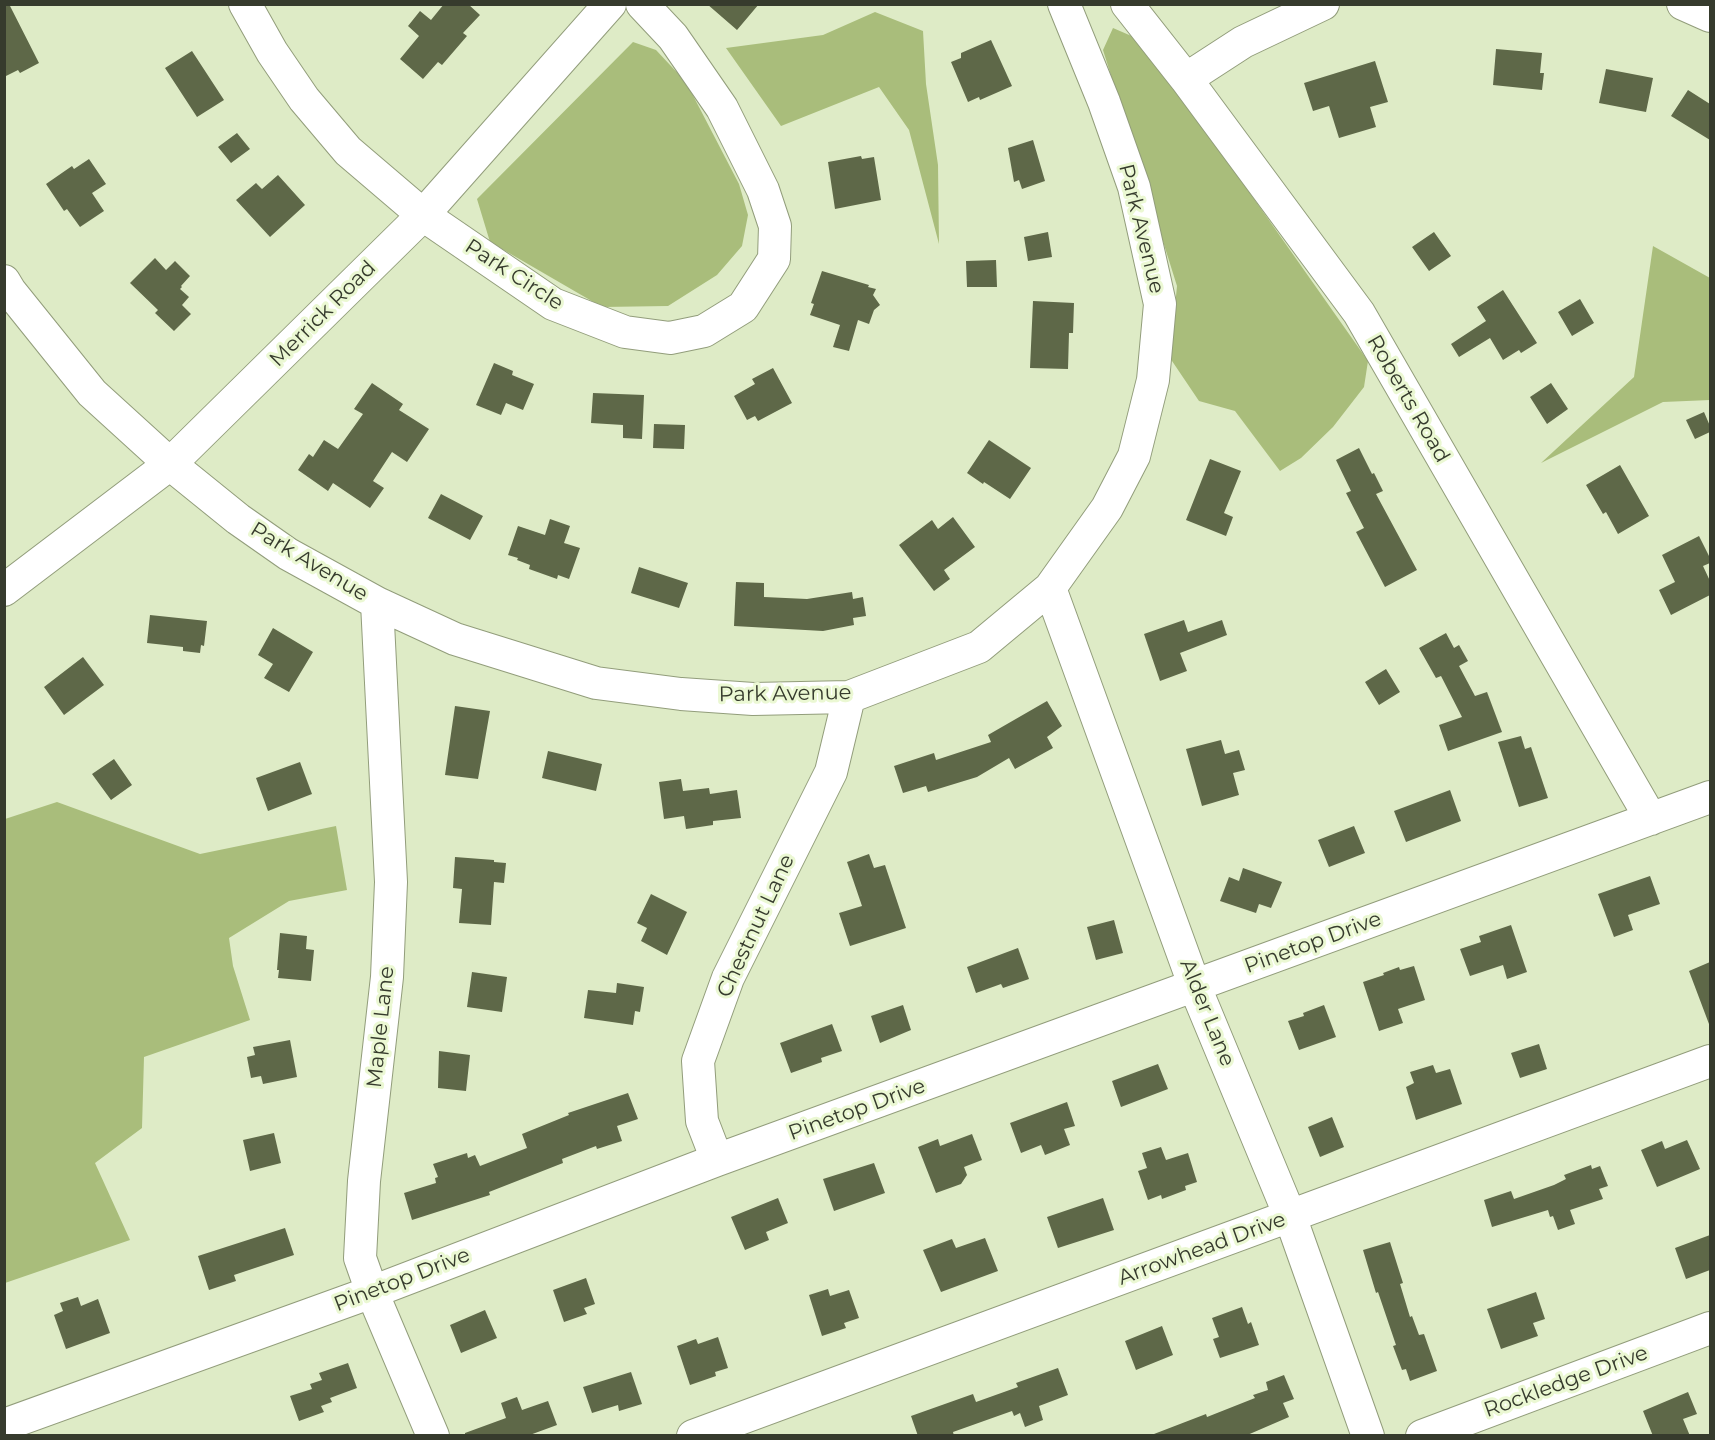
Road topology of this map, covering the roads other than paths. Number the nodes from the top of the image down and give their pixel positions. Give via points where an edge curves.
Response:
1 (245, 4) edge
2 (610, 4) edge
3 (642, 4) edge
4 (1064, 4) edge
5 (1127, 4) edge
6 (1323, 4) edge
7 (1683, 4) edge
8 (1710, 16) edge
9 (1186, 79) junction
10 (423, 215) junction
11 (4, 281) edge
12 (170, 464) junction
13 (1050, 588) junction
14 (4, 590) edge
15 (377, 603) junction
16 (849, 697) junction
17 (1710, 797) edge
18 (1652, 819) junction
19 (1195, 987) junction
20 (1710, 1061) edge
21 (717, 1160) junction
22 (1290, 1216) junction
23 (372, 1292) junction
24 (1710, 1328) edge
25 (4, 1425) edge
26 (433, 1436) edge
27 (693, 1436) edge
28 (1368, 1436) edge
29 (1422, 1436) edge

1 - 10 street, Park Circle via 304,99 348,151
2 - 10 street, Merrick Road
3 - 10 street, Park Circle via 672,37 722,108 775,226 774,259 743,307 704,331 670,338 625,332 553,304
4 - 13 street, Park Avenue via 1134,187 1160,304 1153,380 1134,456 1107,508
5 - 9 street, Roberts Road
6 - 9 street via 1243,42
7 - 8 street
9 - 18 street, Roberts Road via 1359,314
10 - 12 street, Merrick Road
11 - 12 street, Park Avenue via 92,393
12 - 14 street, Merrick Road
12 - 15 street, Park Avenue via 288,554
13 - 16 street, Park Avenue via 979,647
13 - 19 street, Alder Lane
15 - 16 street, Park Avenue via 455,639 596,683 753,699
15 - 23 street, Maple Lane via 391,882 387,977 364,1181 360,1258
16 - 21 street, Chestnut Lane via 831,772 728,978 699,1061 702,1122
17 - 18 street, Pinetop Drive
18 - 19 street, Pinetop Drive
19 - 21 street, Pinetop Drive
19 - 22 street, Alder Lane
20 - 22 street, Arrowhead Drive
21 - 23 street, Pinetop Drive
22 - 27 street, Arrowhead Drive
22 - 28 street, Alder Lane
23 - 25 street, Pinetop Drive
23 - 26 street, Maple Lane
24 - 29 street, Rockledge Drive

